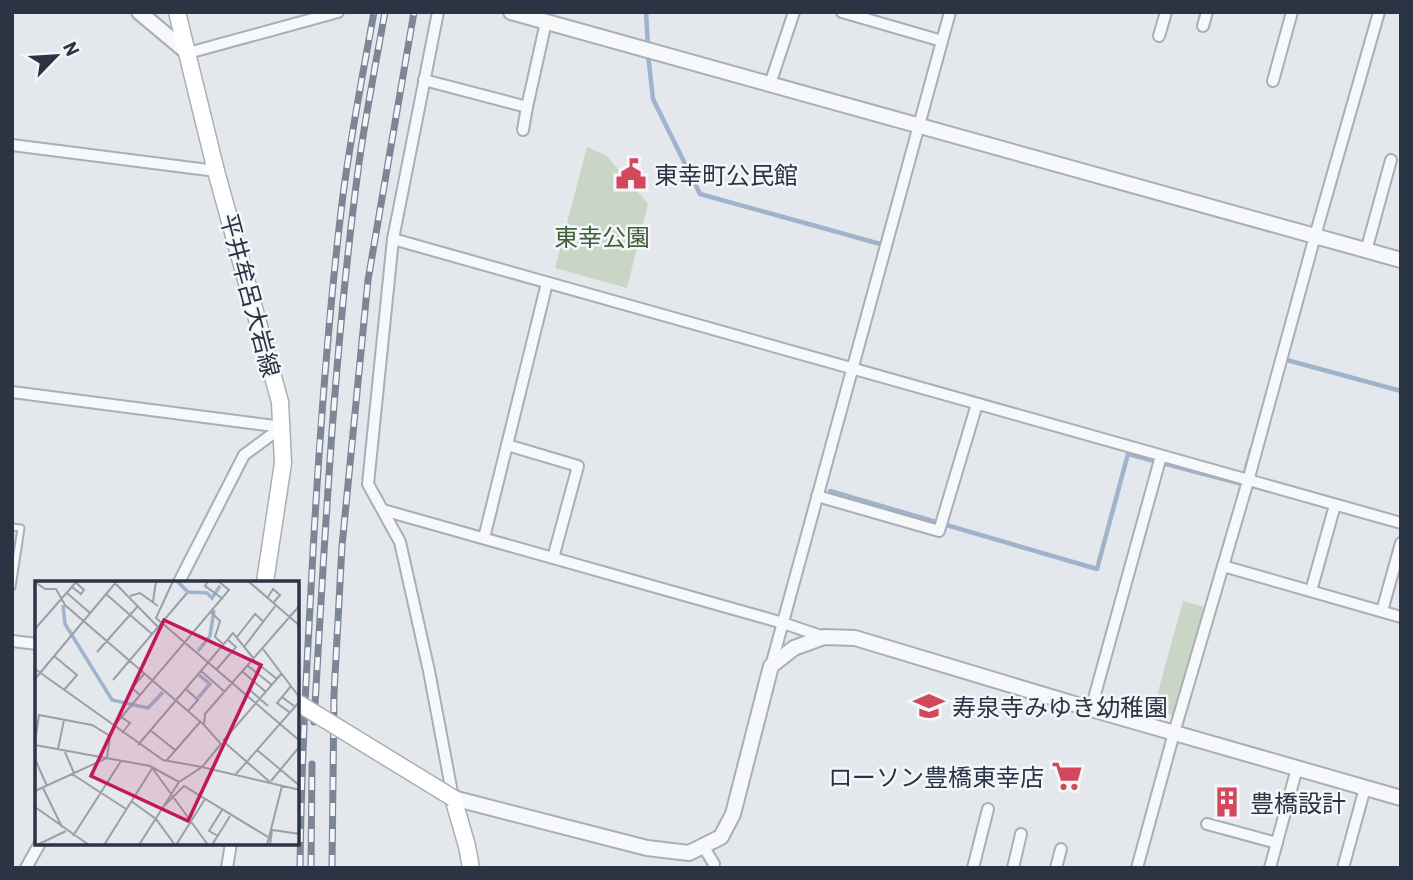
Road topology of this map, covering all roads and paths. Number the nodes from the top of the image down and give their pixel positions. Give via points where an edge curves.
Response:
1 (139, 12) edge
2 (177, 12) edge
3 (338, 12) edge
4 (438, 12) edge
5 (511, 12) edge
6 (794, 12) edge
7 (842, 12) edge
8 (950, 12) edge
9 (1166, 12) edge
10 (1208, 12) edge
11 (1292, 12) edge
12 (1379, 12) edge
13 (546, 22) junction
14 (1203, 26) dead end
15 (1159, 36) dead end
16 (942, 41) junction
17 (188, 53) junction
18 (424, 80) junction
19 (1273, 81) dead end
20 (770, 84) junction
21 (527, 107) junction
22 (918, 125) junction
23 (523, 130) dead end
24 (12, 145) edge
25 (1391, 160) dead end
26 (216, 170) junction
27 (1315, 236) junction
28 (393, 239) junction
29 (1366, 251) junction
30 (1401, 260) edge
31 (547, 283) junction
32 (852, 369) junction
33 (12, 392) edge
34 (977, 404) junction
35 (282, 427) junction
36 (507, 445) junction
37 (1161, 456) junction
38 (1248, 481) junction
39 (817, 496) junction
40 (1335, 505) junction
41 (383, 510) junction
42 (1401, 523) edge
43 (12, 527) edge
44 (484, 538) junction
45 (1401, 543) edge
46 (553, 558) junction
47 (1223, 566) junction
48 (180, 581) edge
49 (265, 581) edge
50 (12, 587) edge
51 (1311, 591) junction
52 (1382, 611) junction
53 (1401, 617) edge
54 (783, 623) junction
55 (824, 637) junction
56 (16, 641) edge
57 (35, 644) edge
58 (35, 652) edge
59 (771, 666) junction
60 (299, 704) edge
61 (1091, 709) junction
62 (1174, 733) junction
63 (1297, 768) junction
64 (1365, 788) junction
65 (453, 798) junction
66 (1401, 798) edge
67 (988, 809) dead end
68 (1207, 824) dead end
69 (1021, 835) dead end
70 (1277, 843) junction
71 (39, 845) edge
72 (230, 845) edge
73 (703, 846) junction
74 (1061, 849) dead end
75 (713, 866) edge
76 (26, 868) edge
77 (227, 868) edge
78 (471, 868) edge
79 (727, 868) edge
80 (973, 868) edge
81 (1013, 868) edge
82 (1056, 868) edge
83 (1137, 868) edge
84 (1270, 868) edge
85 (1343, 868) edge

1 - 17 street
2 - 17 main road, 平井牟呂大岩線
3 - 17 street
4 - 18 street
5 - 13 street
6 - 20 street
7 - 16 street
8 - 16 street
9 - 15 street
10 - 14 street
11 - 19 street
12 - 27 street
13 - 20 street
13 - 21 street
16 - 22 street
17 - 26 main road, 平井牟呂大岩線
18 - 21 street
18 - 28 street
20 - 22 street
21 - 23 street
22 - 27 street
22 - 32 street
24 - 26 street
25 - 29 street
26 - 35 main road, 平井牟呂大岩線 via 280,402
27 - 29 street
27 - 38 street
28 - 31 street
28 - 41 street via 368,484
29 - 30 street
31 - 32 street
31 - 36 street
32 - 34 street
32 - 39 street
33 - 35 street
34 - 37 street
34 - 39 street via 939,531
35 - 48 street via 244,455
35 - 49 main road, 平井牟呂大岩線 via 283,463
36 - 44 street
36 - 46 street via 578,466
37 - 38 street
37 - 61 street
38 - 40 street
38 - 47 street
39 - 54 street
40 - 42 street
40 - 51 street
41 - 44 street
41 - 65 street via 400,542
43 - 50 lane via 21,528
44 - 46 street
45 - 52 street
46 - 54 street
47 - 51 street
47 - 62 street
51 - 52 street
52 - 53 street
54 - 55 street
54 - 59 street
55 - 59 street via 794,648
55 - 61 street via 855,638
56 - 57 street
56 - 58 street
59 - 73 street via 733,814 721,837
60 - 65 main road, bridge
61 - 62 street
62 - 63 street
62 - 83 street
63 - 64 street
63 - 70 street
64 - 66 street
64 - 85 street
65 - 73 street via 647,848 689,853
65 - 78 main road
67 - 80 street
68 - 70 street
69 - 81 street
70 - 84 street
71 - 76 street
72 - 77 street
73 - 75 street
74 - 82 street
75 - 79 street

